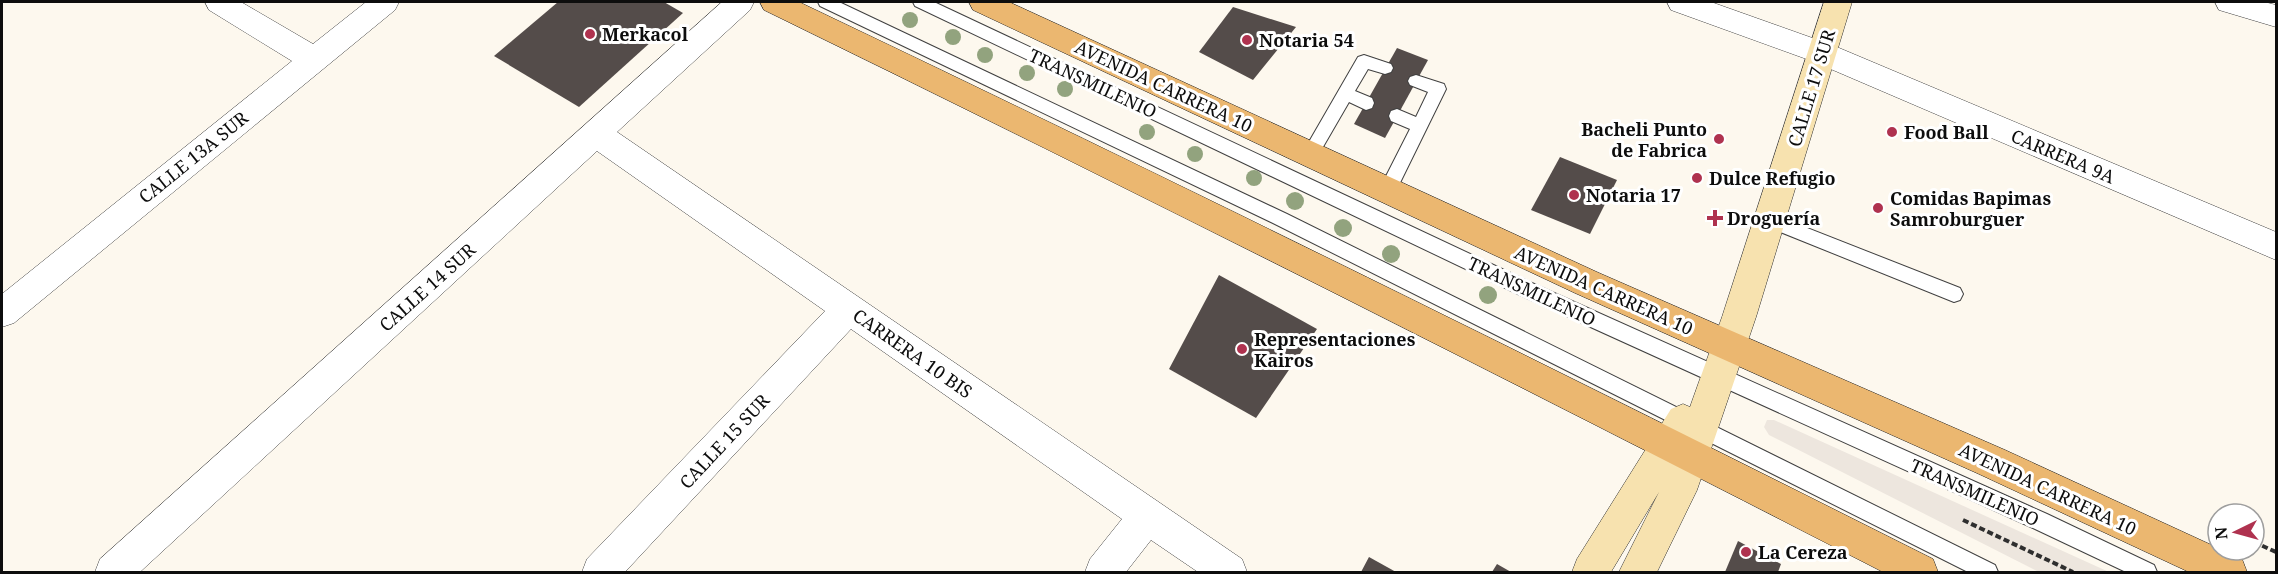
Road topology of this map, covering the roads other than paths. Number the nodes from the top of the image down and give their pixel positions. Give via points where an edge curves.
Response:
1 (219, 2) edge
2 (385, 2) edge
3 (740, 2) edge
4 (774, 2) edge
5 (826, 2) edge
6 (921, 2) edge
7 (983, 2) edge
8 (1681, 2) edge
9 (1838, 2) edge
10 (2229, 2) edge
11 (2277, 16) edge
12 (1822, 53) junction
13 (314, 59) junction
14 (1385, 68) dead end
15 (1416, 81) dead end
16 (1344, 93) junction
17 (1366, 103) dead end
18 (1397, 116) dead end
19 (1421, 126) junction
20 (596, 134) junction
21 (1310, 154) junction
22 (1388, 190) junction
23 (1769, 220) junction
24 (2277, 246) edge
25 (1954, 294) dead end
26 (849, 309) junction
27 (2, 313) edge
28 (1720, 365) junction
29 (1686, 437) junction
30 (1147, 516) junction
31 (113, 573) edge
32 (600, 573) edge
33 (1103, 573) edge
34 (1229, 573) edge
35 (1590, 573) edge
36 (1638, 573) edge
37 (1920, 573) edge
38 (1988, 573) edge
39 (2147, 573) edge
40 (2229, 573) edge

1 - 13 street
2 - 13 street, CALLE 13A SUR
3 - 20 street, CALLE 14 SUR
4 - 29 main road
5 - 29 lane via 1281,219
6 - 28 lane, TRANSMILENIO via 1526,289
7 - 21 main road, AVENIDA CARRERA 10
8 - 12 street, CARRERA 9A
9 - 12 street, CALLE 17 SUR
10 - 11 street
12 - 23 street, CALLE 17 SUR
12 - 24 street, CARRERA 9A
13 - 27 street, CALLE 13A SUR
14 - 16 lane via 1364,61
15 - 19 lane via 1438,89
16 - 17 lane
16 - 21 lane
18 - 19 lane
19 - 22 lane
20 - 26 street, CARRERA 10 BIS
20 - 31 street, CALLE 14 SUR
21 - 22 main road, AVENIDA CARRERA 10
22 - 28 main road, AVENIDA CARRERA 10
23 - 25 lane
23 - 28 street, CALLE 17 SUR
26 - 30 street, CARRERA 10 BIS
26 - 32 street, CALLE 15 SUR
28 - 29 street, CALLE 17 SUR
28 - 39 lane, TRANSMILENIO
28 - 40 main road, AVENIDA CARRERA 10 via 1992,462
29 - 35 street, CALLE 17 SUR
29 - 36 street, CALLE 17 SUR via 1679,490
29 - 37 main road
29 - 38 lane
30 - 33 street
30 - 34 street, CARRERA 10 BIS

